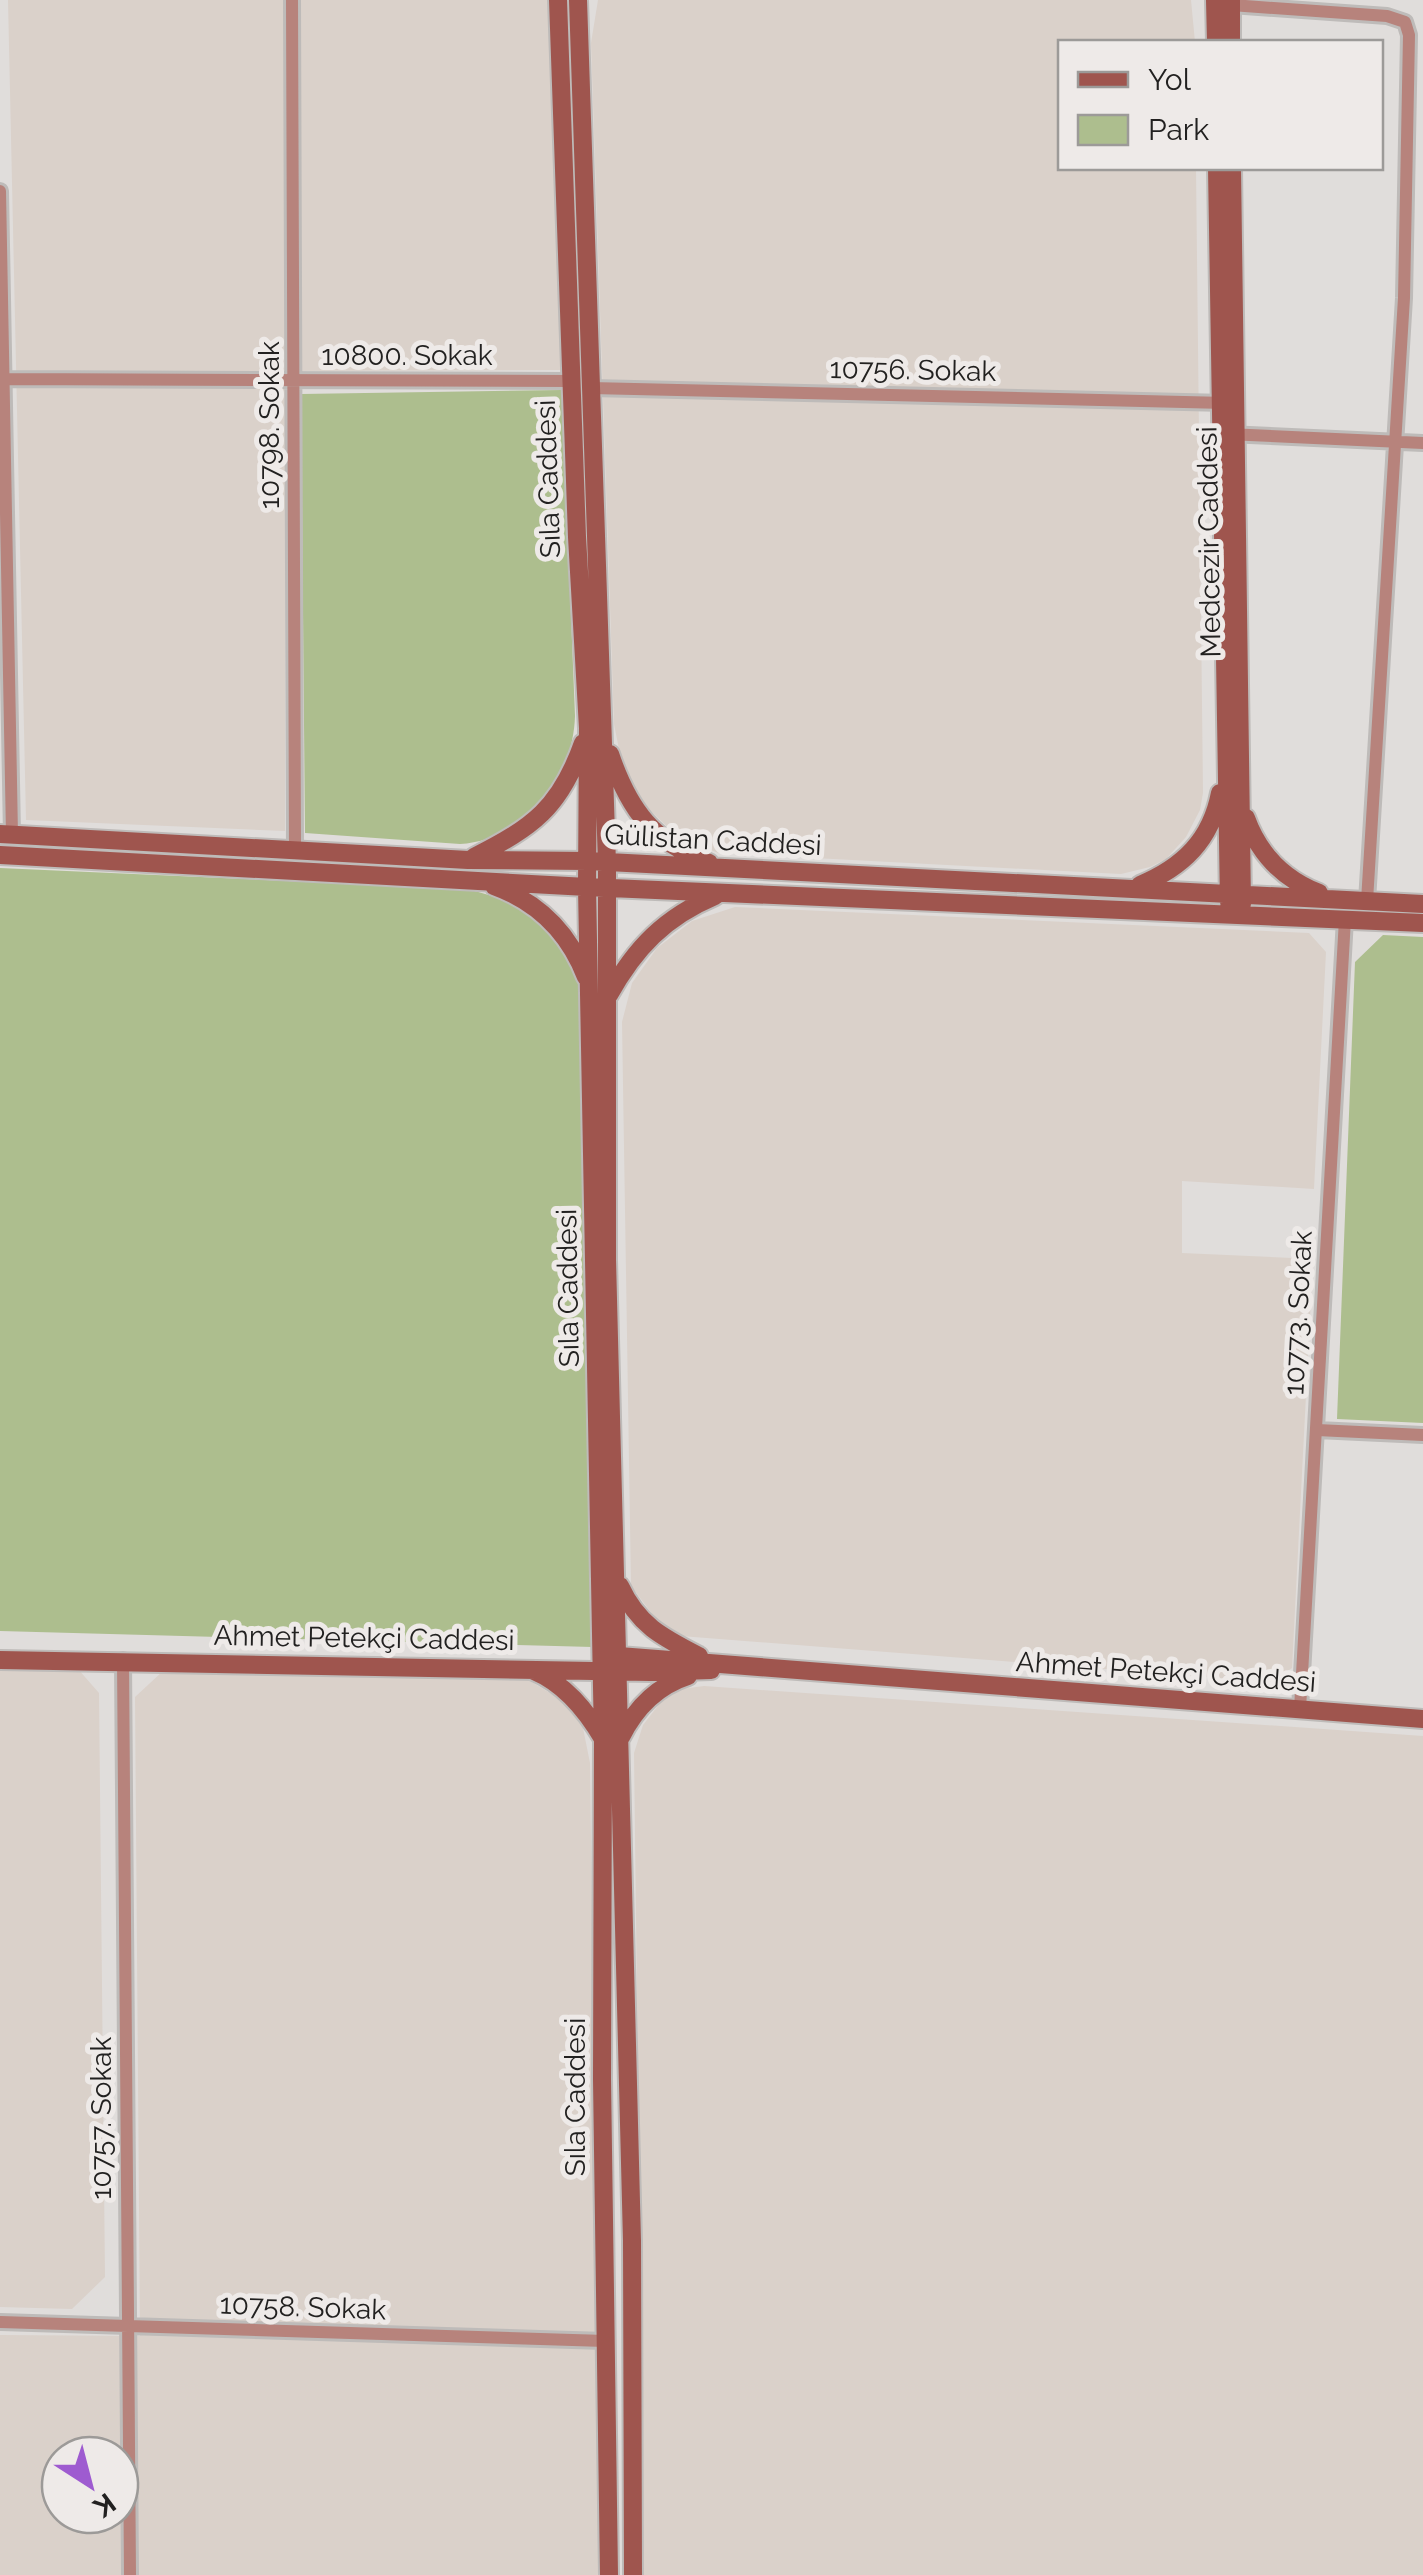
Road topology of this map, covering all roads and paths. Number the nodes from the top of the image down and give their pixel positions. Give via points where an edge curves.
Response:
1 (292, 0) edge
2 (558, 0) edge
3 (578, 0) edge
4 (1226, 2) edge
5 (1216, 40) edge
6 (1231, 40) edge
7 (1217, 170) edge
8 (1232, 170) edge
9 (0, 191) edge
10 (4, 378) junction
11 (294, 380) junction
12 (571, 381) junction
13 (591, 388) junction
14 (1227, 403) junction
15 (1228, 434) junction
16 (1395, 441) junction
17 (1423, 442) edge
18 (595, 730) junction
19 (1226, 763) junction
20 (1241, 804) junction
21 (6, 834) edge
22 (295, 850) junction
23 (0, 855) edge
24 (468, 860) junction
25 (588, 862) junction
26 (608, 864) junction
27 (723, 869) junction
28 (475, 880) junction
29 (597, 888) junction
30 (1131, 888) junction
31 (723, 893) junction
32 (1236, 893) junction
33 (1338, 900) junction
34 (1368, 902) junction
35 (1423, 904) edge
36 (1235, 914) junction
37 (1345, 919) junction
38 (1423, 923) edge
39 (598, 995) junction
40 (1317, 1430) junction
41 (1423, 1434) edge
42 (616, 1578) junction
43 (0, 1660) edge
44 (123, 1660) junction
45 (610, 1663) junction
46 (714, 1666) junction
47 (529, 1669) junction
48 (1300, 1709) junction
49 (1423, 1719) edge
50 (612, 1739) junction
51 (0, 2322) edge
52 (128, 2326) junction
53 (605, 2341) junction
54 (130, 2575) edge
55 (609, 2575) edge
56 (633, 2575) edge

1 - 11 street, 10798. Sokak
2 - 12 street, Sıla Caddesi
3 - 13 street
4 - 5 street
4 - 6 street
4 - 16 street via 1404,22 1404,279
7 - 14 street, Medcezir Caddesi
8 - 14 street, Medcezir Caddesi
9 - 10 street
10 - 11 street, 10800. Sokak
10 - 21 street
11 - 12 street, 10800. Sokak
11 - 22 street, 10798. Sokak
12 - 18 street, Sıla Caddesi
13 - 14 street, 10756. Sokak
13 - 18 street
14 - 15 street, Medcezir Caddesi
15 - 16 street
15 - 19 street, Medcezir Caddesi
15 - 20 street, Medcezir Caddesi
16 - 17 street
16 - 34 street
18 - 24 street via 537,820
18 - 25 street, Sıla Caddesi
18 - 26 street
18 - 27 street via 636,813 686,855
19 - 30 street via 1202,840 1169,872
19 - 32 street, Medcezir Caddesi
20 - 32 street, Medcezir Caddesi
20 - 33 street via 1277,870
21 - 22 street, Gülistan Caddesi
22 - 24 street, Gülistan Caddesi
23 - 28 street, Gülistan Caddesi
24 - 25 street, Gülistan Caddesi
25 - 26 street, Gülistan Caddesi
25 - 29 street, Sıla Caddesi
26 - 27 street, Gülistan Caddesi
26 - 29 street
27 - 30 street, Gülistan Caddesi
28 - 29 street, Gülistan Caddesi
28 - 39 street via 546,915
29 - 31 street, Gülistan Caddesi
29 - 39 street, Sıla Caddesi
30 - 32 street, Gülistan Caddesi
31 - 36 street, Gülistan Caddesi
31 - 39 street via 690,906 641,944
32 - 33 street, Gülistan Caddesi
32 - 36 street, Medcezir Caddesi
33 - 34 street, Gülistan Caddesi
34 - 35 street, Gülistan Caddesi
36 - 37 street, Gülistan Caddesi
37 - 38 street, Gülistan Caddesi
37 - 40 street, 10773. Sokak
39 - 42 street, Sıla Caddesi
39 - 45 street, Sıla Caddesi
40 - 41 street
40 - 48 street, 10773. Sokak
42 - 45 street, Sıla Caddesi
42 - 46 street via 631,1611
43 - 44 street, Ahmet Petekçi Caddesi
44 - 47 street, Ahmet Petekçi Caddesi
44 - 52 street, 10757. Sokak
45 - 46 street, Ahmet Petekçi Caddesi
45 - 47 street, Ahmet Petekçi Caddesi
45 - 50 street, Sıla Caddesi
46 - 48 street, Ahmet Petekçi Caddesi
46 - 50 street via 660,1689
47 - 50 street via 572,1697
48 - 49 street, Ahmet Petekçi Caddesi
50 - 53 street, Sıla Caddesi via 602,2079
50 - 56 street, Sıla Caddesi via 632,2241
51 - 52 street, 10758. Sokak
52 - 53 street, 10758. Sokak
52 - 54 street, 10757. Sokak
53 - 55 street, Sıla Caddesi

